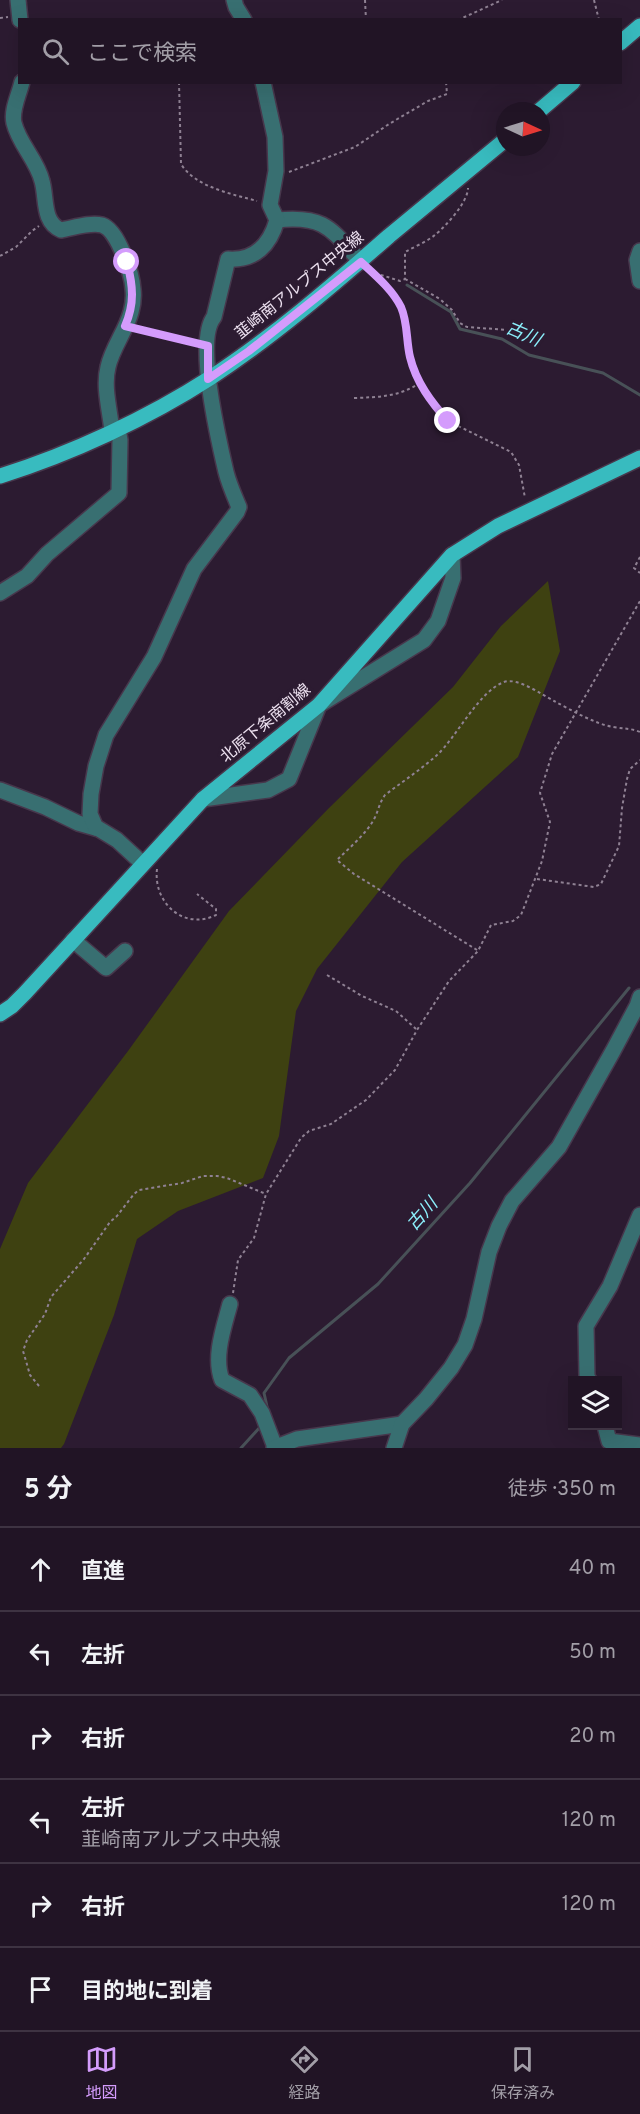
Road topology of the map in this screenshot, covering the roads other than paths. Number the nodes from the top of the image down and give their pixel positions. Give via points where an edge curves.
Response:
1 (18, 0) edge
2 (234, 0) edge
3 (20, 18) edge
4 (243, 18) edge
5 (640, 26) edge
6 (622, 42) edge
7 (21, 84) edge
8 (263, 84) edge
9 (571, 84) edge
10 (550, 102) edge
11 (496, 148) edge
12 (277, 220) junction
13 (640, 251) edge
14 (366, 267) junction
15 (640, 281) edge
16 (208, 379) junction
17 (115, 430) junction
18 (640, 458) edge
19 (0, 476) edge
20 (452, 555) junction
21 (0, 593) edge
22 (319, 705) junction
23 (0, 790) edge
24 (203, 799) junction
25 (96, 828) junction
26 (142, 863) junction
27 (73, 940) junction
28 (125, 951) dead end
29 (639, 1004) edge
30 (0, 1014) edge
31 (640, 1215) edge
32 (230, 1304) road end
33 (587, 1376) edge
34 (402, 1425) junction
35 (606, 1430) edge
36 (640, 1445) edge
37 (275, 1447) edge
38 (394, 1448) edge

1 - 3 street
2 - 4 street
5 - 6 main road
7 - 17 street via 14,122 42,181 47,216 61,230 101,225 108,228 127,262 133,302 108,366 108,396
8 - 12 street via 275,137 277,158 270,205
9 - 10 main road
11 - 14 main road, 韮崎南アルプス中央線
12 - 14 street via 302,218 322,223
12 - 16 street via 273,234 261,249 246,258 228,259 211,321
13 - 15 street
14 - 16 main road, 韮崎南アルプス中央線
16 - 17 main road, 韮崎南アルプス中央線
16 - 25 street via 227,474 239,507 194,569 154,657 106,735 91,794 90,814
17 - 19 main road, 韮崎南アルプス中央線
17 - 21 street via 120,440 119,493 27,576
18 - 20 main road, 北原下条南割線 via 498,526
20 - 22 main road, 北原下条南割線
20 - 22 street via 453,578 438,621 424,640
22 - 24 main road, 北原下条南割線
22 - 24 street via 289,779 268,790
23 - 25 street
24 - 26 main road, 北原下条南割線
25 - 26 street via 117,840
26 - 27 main road, 北原下条南割線
27 - 28 street via 106,968
27 - 30 main road, 北原下条南割線
29 - 34 street via 559,1147 512,1201 499,1226 465,1345
31 - 33 street via 610,1286 586,1326
32 - 37 street via 218,1371 222,1380 250,1395
34 - 37 street via 297,1439
34 - 38 street
35 - 36 street via 609,1441

